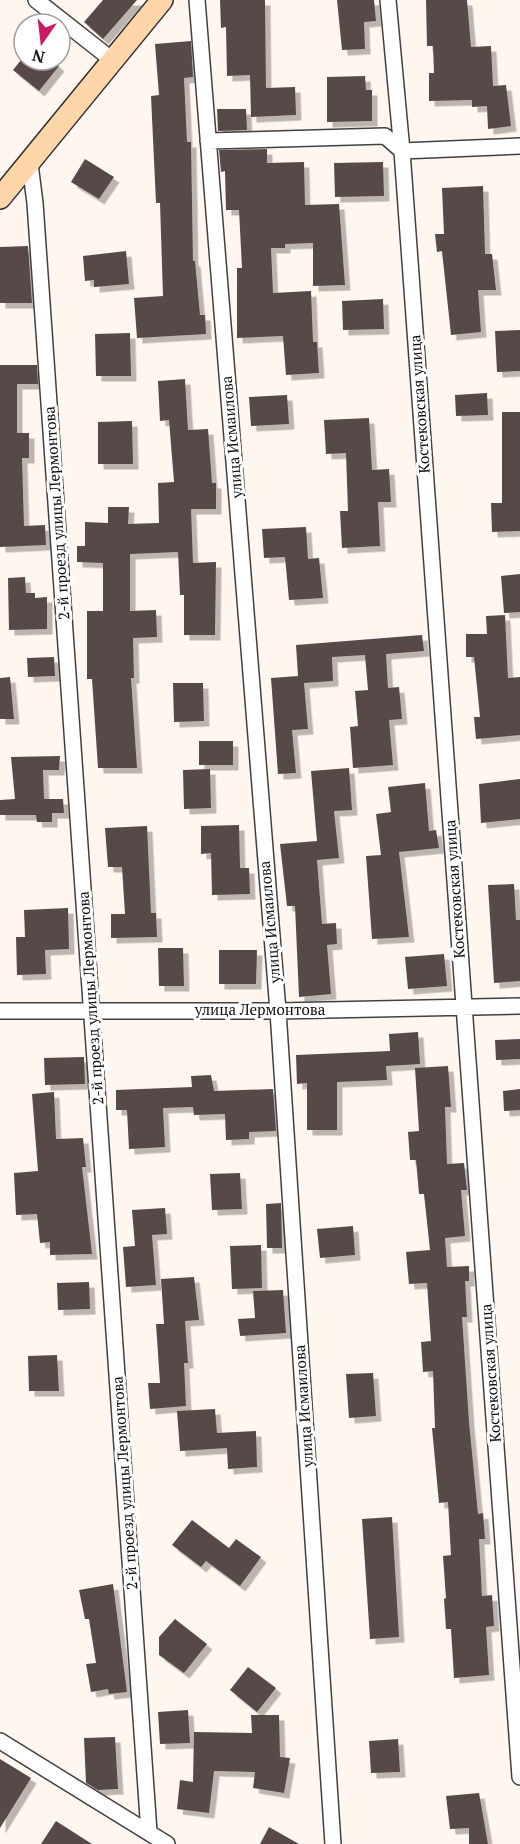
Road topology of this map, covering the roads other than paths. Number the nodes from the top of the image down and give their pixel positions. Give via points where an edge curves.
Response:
1 (36, 0) edge
2 (162, 0) edge
3 (197, 0) edge
4 (388, 0) edge
5 (111, 59) junction
6 (208, 141) junction
7 (520, 146) edge
8 (402, 151) junction
9 (30, 164) junction
10 (1, 195) edge
11 (464, 1006) junction
12 (520, 1006) edge
13 (92, 1010) junction
14 (0, 1011) edge
15 (278, 1011) junction
16 (0, 1741) edge
17 (520, 1777) edge
18 (149, 1832) junction
19 (167, 1844) edge
20 (333, 1844) edge

1 - 5 street
2 - 5 street
3 - 6 street, улица Исмаилова
4 - 8 street, Костековская улица
5 - 9 street
6 - 8 street via 385,136
6 - 15 street, улица Исмаилова
7 - 8 street
8 - 11 street, Костековская улица
9 - 10 street
9 - 13 street, 2-й проезд улицы Лермонтова
11 - 12 street, улица Лермонтова
11 - 15 street, улица Лермонтова
11 - 17 street, Костековская улица
13 - 14 street, улица Лермонтова
13 - 15 street, улица Лермонтова
13 - 18 street, 2-й проезд улицы Лермонтова
15 - 20 street, улица Исмаилова
16 - 18 street
18 - 19 street

